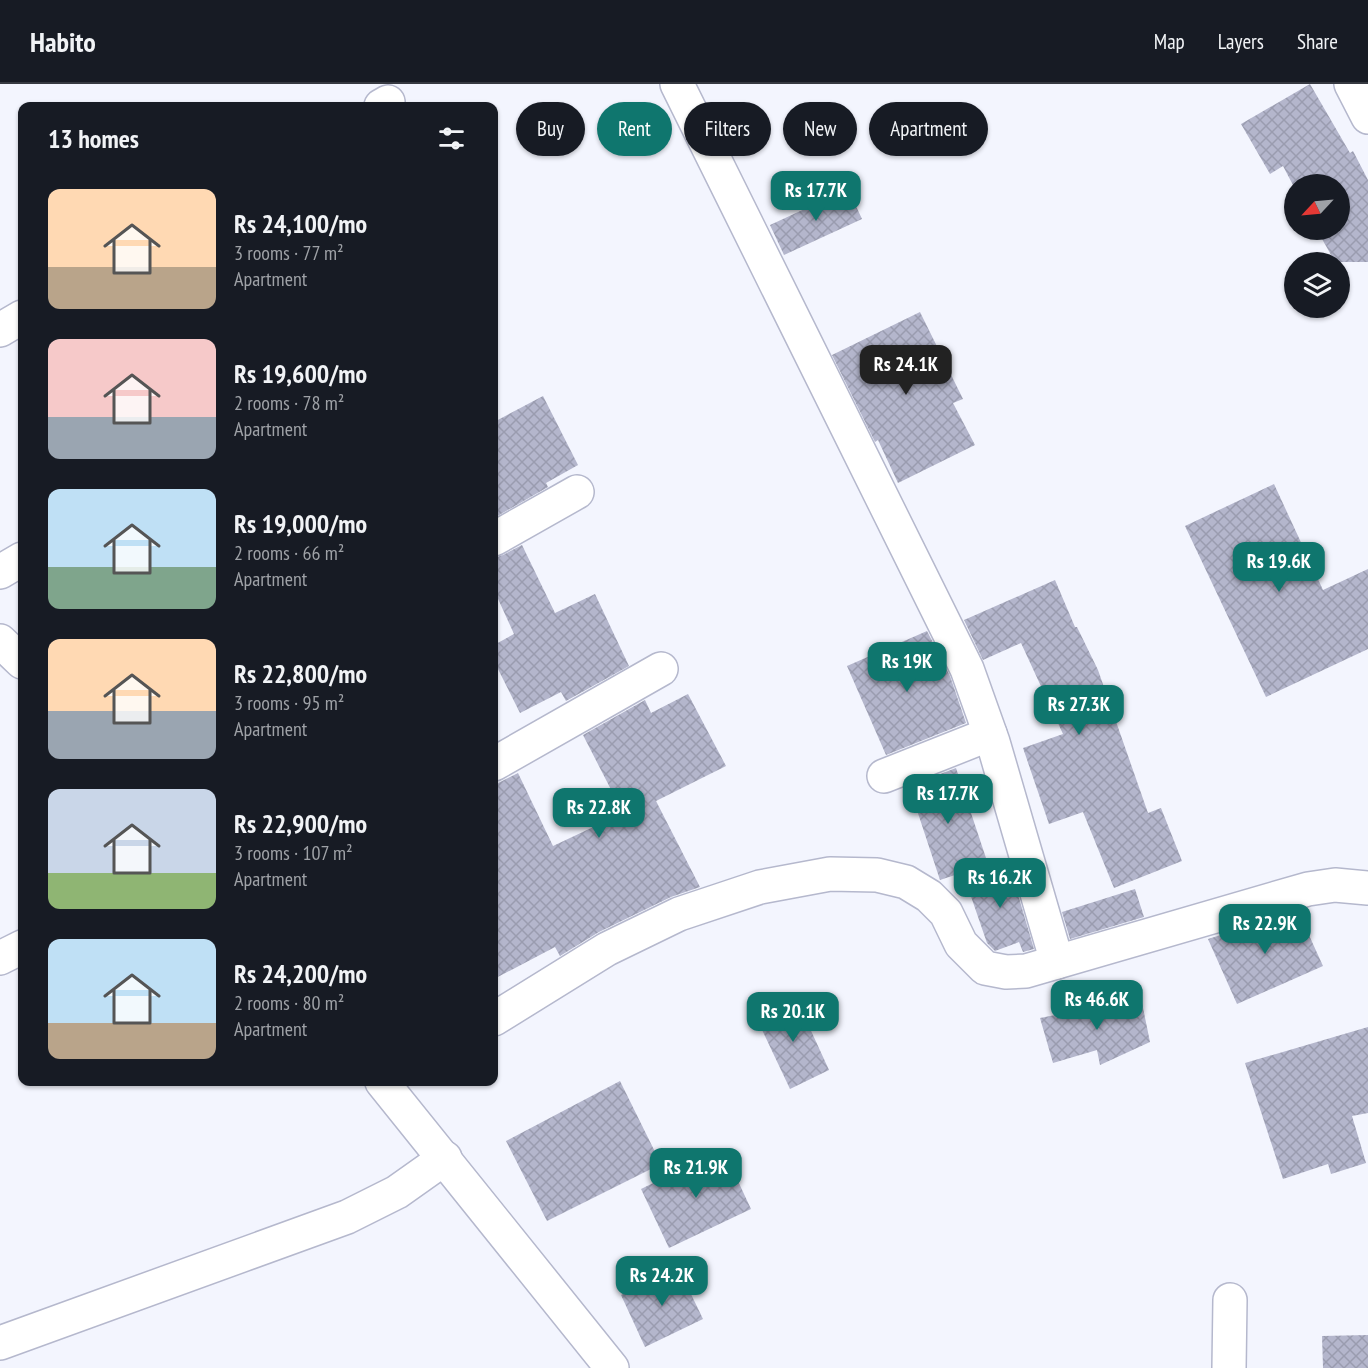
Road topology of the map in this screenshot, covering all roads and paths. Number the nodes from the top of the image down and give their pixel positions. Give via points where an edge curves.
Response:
1 (677, 84) edge
2 (1351, 84) edge
3 (1368, 117) edge
4 (18, 319) edge
5 (0, 330) edge
6 (577, 492) dead end
7 (498, 537) edge
8 (18, 561) edge
9 (0, 572) edge
10 (0, 640) edge
11 (18, 658) edge
12 (661, 669) dead end
13 (990, 734) junction
14 (498, 763) edge
15 (884, 776) dead end
16 (1368, 888) edge
17 (18, 949) edge
18 (0, 958) edge
19 (1057, 962) junction
20 (498, 1017) edge
21 (388, 1086) edge
22 (445, 1158) junction
23 (1230, 1300) dead end
24 (0, 1343) edge
25 (612, 1368) edge
26 (1228, 1368) edge

1 - 13 street via 942,616 967,669
2 - 3 street
4 - 5 street
6 - 7 street
8 - 9 street
10 - 11 street
12 - 14 street
13 - 15 street
13 - 19 street
16 - 19 street via 1335,885 1308,889
17 - 18 street
19 - 20 street via 1026,971 985,968 960,944 946,913 929,896 906,882 876,875 830,874 760,887 679,914 607,949
21 - 22 street
22 - 24 street via 397,1191 347,1217
22 - 25 street
23 - 26 street

